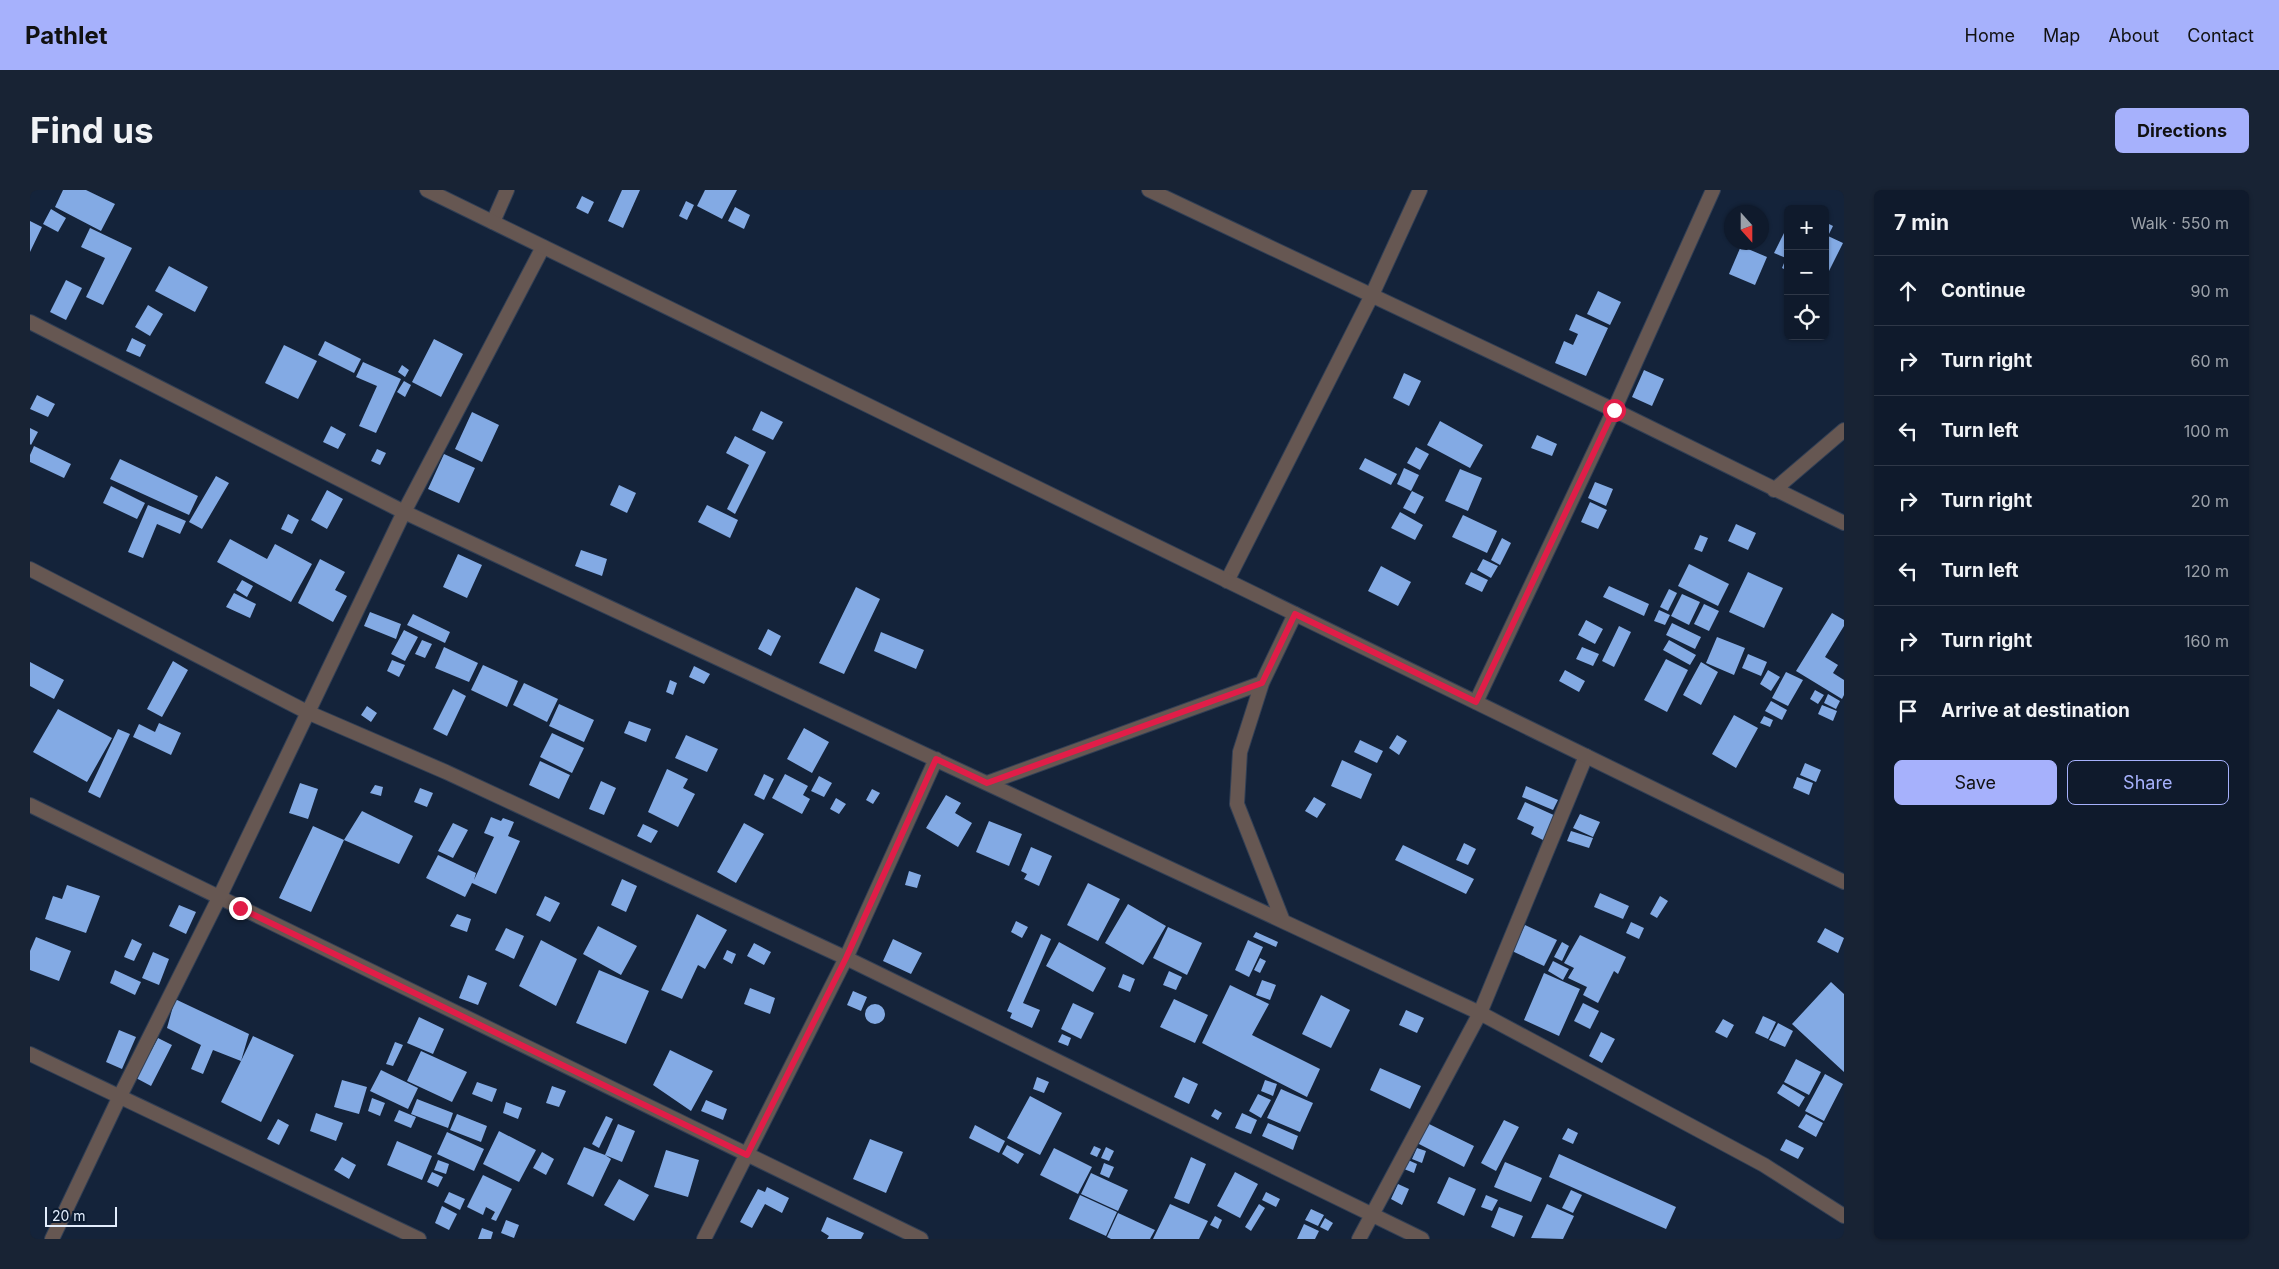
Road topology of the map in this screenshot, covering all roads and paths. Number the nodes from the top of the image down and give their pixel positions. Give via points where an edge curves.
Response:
1 (427, 190) edge
2 (507, 190) edge
3 (1149, 190) edge
4 (1420, 190) edge
5 (1713, 190) edge
6 (493, 222) junction
7 (543, 247) junction
8 (1371, 296) junction
9 (30, 322) edge
10 (1614, 410) junction
11 (1844, 430) edge
12 (1774, 490) junction
13 (404, 512) junction
14 (1844, 523) edge
15 (30, 569) edge
16 (1227, 581) junction
17 (1295, 614) junction
18 (1262, 683) junction
19 (1476, 702) junction
20 (307, 712) junction
21 (1586, 756) junction
22 (936, 759) junction
23 (987, 783) junction
24 (30, 805) edge
25 (1844, 882) edge
26 (219, 898) junction
27 (1283, 921) junction
28 (846, 958) junction
29 (1480, 1014) junction
30 (30, 1054) edge
31 (120, 1096) junction
32 (747, 1155) junction
33 (1370, 1215) junction
34 (1844, 1216) edge
35 (52, 1239) edge
36 (419, 1239) edge
37 (704, 1239) edge
38 (921, 1239) edge
39 (1359, 1239) edge
40 (1422, 1239) edge

1 - 6 street
2 - 6 street
3 - 8 street
4 - 8 street
5 - 10 street
6 - 7 street
7 - 13 street
7 - 16 street
8 - 10 street
8 - 16 street
9 - 13 street
10 - 12 street
10 - 19 street
11 - 12 street
12 - 14 street
13 - 20 street
13 - 22 street
15 - 20 street
16 - 17 street
17 - 18 street
17 - 19 street
18 - 23 street
18 - 27 street via 1240,752 1237,804
19 - 21 street
20 - 26 street
20 - 28 street via 446,772
21 - 25 street
21 - 29 street
22 - 23 street
22 - 28 street
23 - 27 street
24 - 26 street
26 - 31 street
26 - 32 street
27 - 29 street
28 - 32 street
28 - 33 street
29 - 33 street
29 - 34 street via 1764,1165
30 - 31 street
31 - 35 street
31 - 36 street
32 - 37 street
32 - 38 street
33 - 39 street
33 - 40 street

